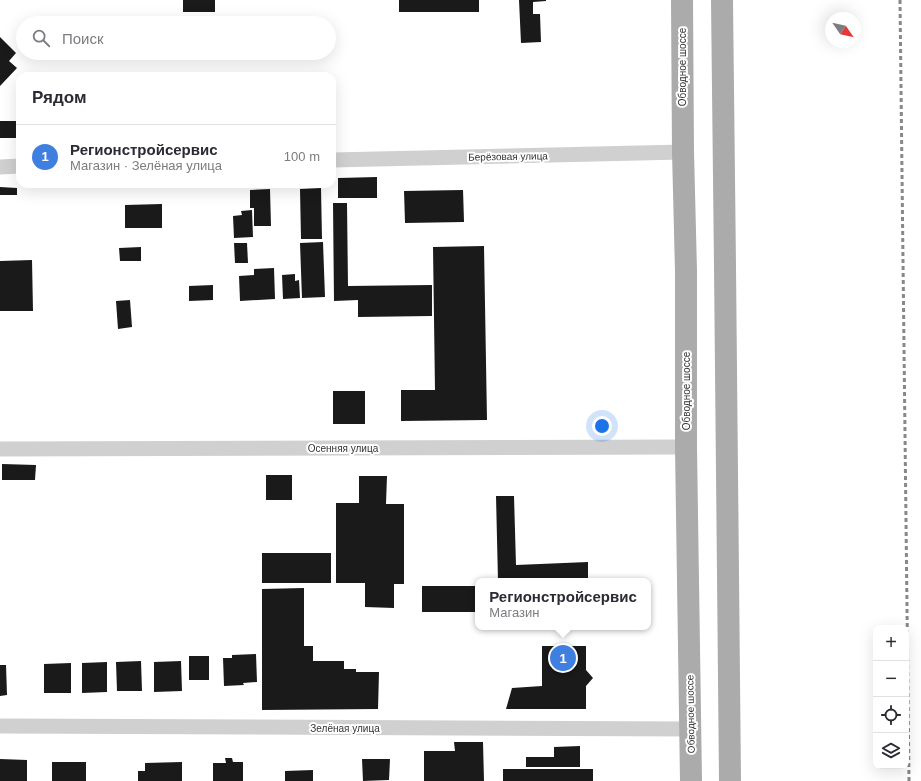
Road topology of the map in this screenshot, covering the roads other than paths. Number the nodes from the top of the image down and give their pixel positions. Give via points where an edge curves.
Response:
1 (682, 0) edge
2 (722, 0) edge
3 (683, 152) junction
4 (336, 160) edge
5 (16, 166) edge
6 (0, 167) edge
7 (686, 447) junction
8 (0, 449) edge
9 (0, 726) edge
10 (691, 729) junction
11 (691, 781) edge
12 (730, 781) edge

1 - 3 main road, Обводное шоссе
2 - 12 main road
3 - 4 street, Берёзовая улица
3 - 7 main road, Обводное шоссе
5 - 6 street
7 - 8 street, Осенняя улица
7 - 10 main road, Обводное шоссе
9 - 10 street, Зелёная улица
10 - 11 main road, Обводное шоссе

